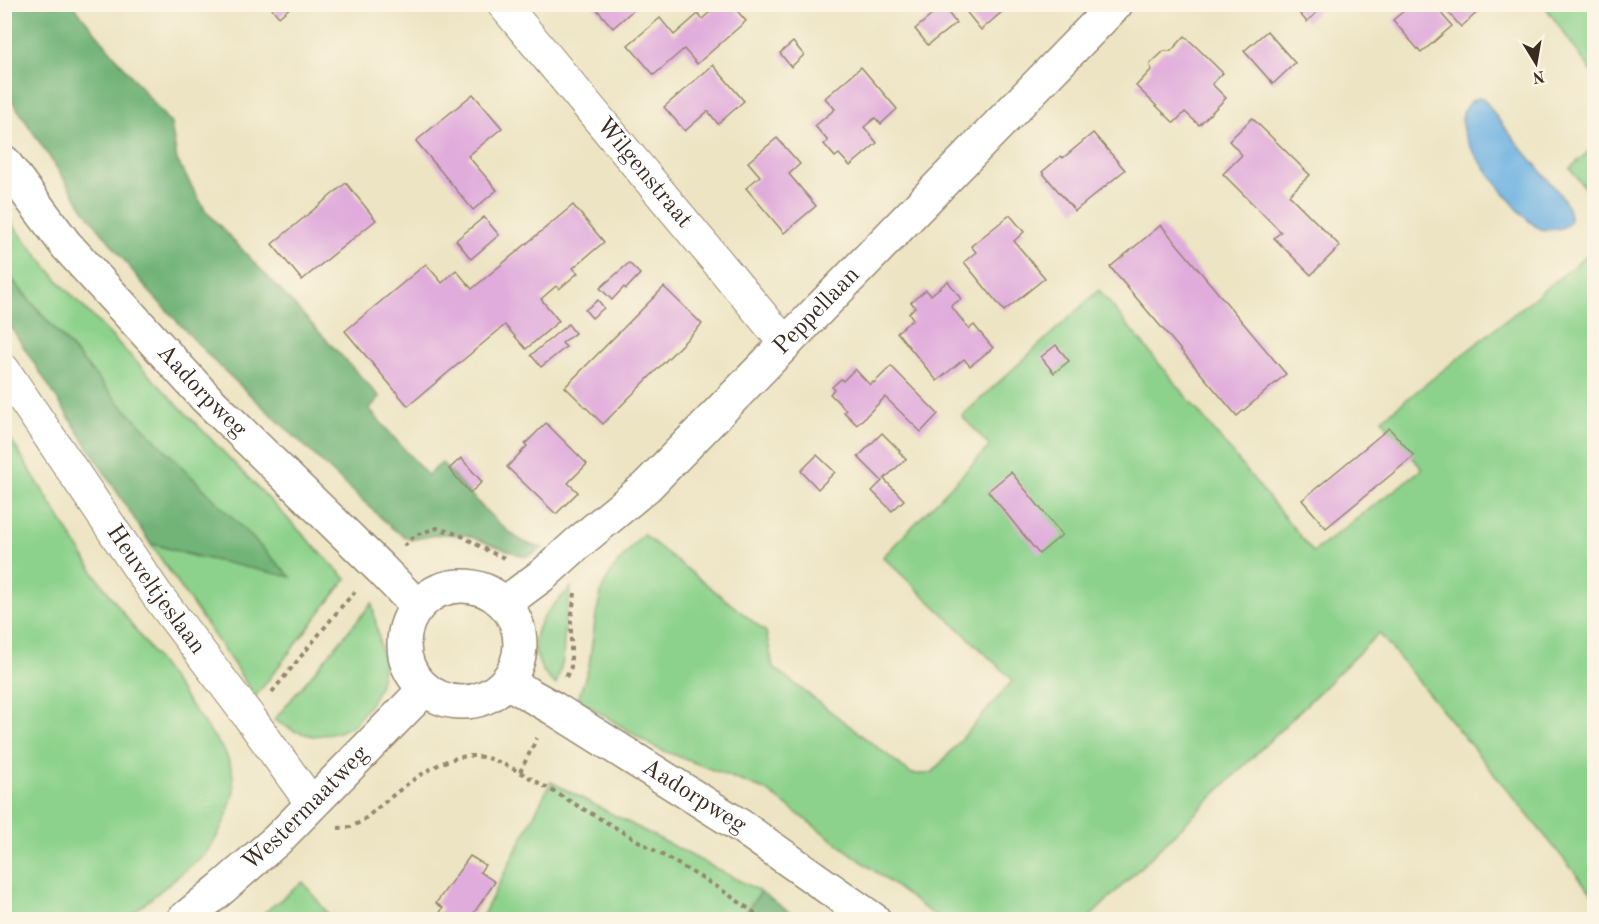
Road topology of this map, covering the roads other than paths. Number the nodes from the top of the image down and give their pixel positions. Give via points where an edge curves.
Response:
1 (503, 4) edge
2 (1107, 8) edge
3 (4, 162) edge
4 (785, 344) junction
5 (4, 370) edge
6 (505, 603) junction
7 (417, 606) junction
8 (507, 682) junction
9 (424, 690) junction
10 (312, 804) junction
11 (183, 920) edge
12 (873, 920) edge

1 - 4 street, Wilgenstraat
2 - 4 main road, Peppellaan
3 - 7 main road, Aadorpweg via 66,245 206,398
4 - 6 main road, Peppellaan via 647,486
5 - 10 street, Heuveltjeslaan via 157,595
6 - 7 main road via 485,590 460,585 436,591
6 - 8 main road via 519,628 520,657
7 - 9 main road via 403,633 406,664
8 - 9 main road via 489,696 467,703 444,701
8 - 12 main road, Aadorpweg via 742,826
9 - 10 main road, Westermaatweg
10 - 11 main road, Westermaatweg via 277,840

